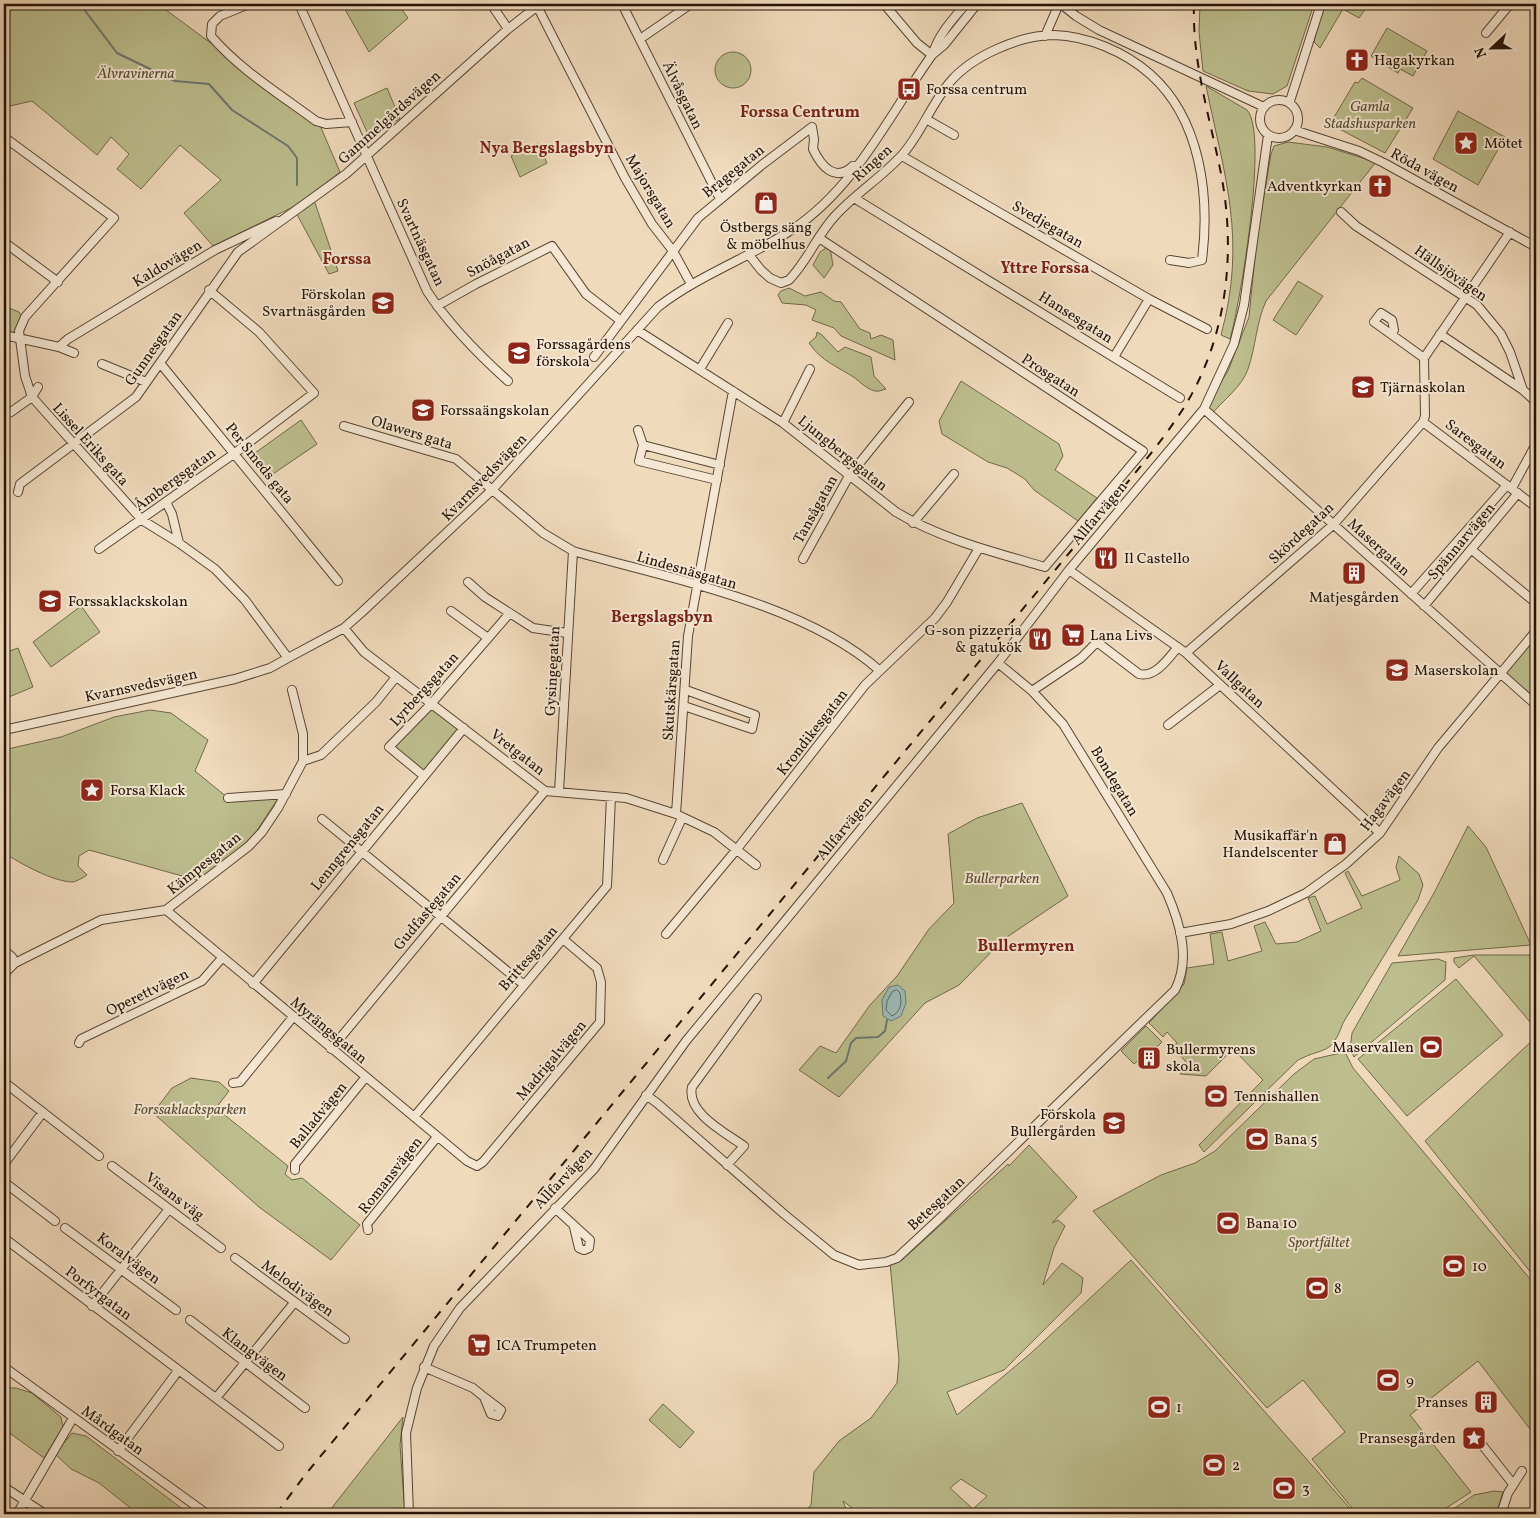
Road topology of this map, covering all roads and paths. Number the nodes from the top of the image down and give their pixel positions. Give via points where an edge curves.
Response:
1 (249, 4) edge
2 (299, 4) edge
3 (491, 4) edge
4 (538, 4) edge
5 (622, 4) edge
6 (691, 4) edge
7 (884, 4) edge
8 (966, 4) edge
9 (977, 4) edge
10 (1060, 4) edge
11 (1321, 4) edge
12 (1510, 4) edge
13 (508, 29) junction
14 (1486, 33) dead end
15 (1045, 36) junction
16 (640, 40) junction
17 (932, 55) junction
18 (1290, 101) junction
19 (1264, 107) junction
20 (926, 119) junction
21 (352, 122) junction
22 (1294, 130) junction
23 (954, 134) dead end
24 (1268, 136) junction
25 (4, 137) edge
26 (867, 152) junction
27 (367, 156) junction
28 (902, 156) junction
29 (854, 198) junction
30 (720, 199) junction
31 (1341, 212) dead end
32 (294, 213) junction
33 (1510, 232) junction
34 (819, 238) junction
35 (4, 242) edge
36 (249, 242) joint
37 (1536, 247) edge
38 (673, 251) junction
39 (749, 255) junction
40 (1170, 260) dead end
41 (58, 282) junction
42 (690, 284) junction
43 (209, 290) junction
44 (1466, 297) junction
45 (1149, 299) junction
46 (437, 306) junction
47 (621, 320) junction
48 (728, 323) dead end
49 (1207, 329) dead end
50 (638, 330) junction
51 (1392, 334) dead end
52 (1440, 334) junction
53 (4, 335) edge
54 (21, 338) junction
55 (59, 347) junction
56 (74, 353) dead end
57 (1114, 357) junction
58 (594, 358) dead end
59 (1424, 358) junction
60 (160, 363) junction
61 (102, 364) dead end
62 (810, 369) dead end
63 (700, 370) junction
64 (508, 381) dead end
65 (146, 382) junction
66 (38, 388) dead end
67 (1523, 390) junction
68 (733, 391) junction
69 (32, 397) junction
70 (1180, 398) dead end
71 (909, 402) dead end
72 (1536, 402) edge
73 (1204, 409) junction
74 (4, 415) edge
75 (1422, 422) junction
76 (783, 423) junction
77 (344, 426) dead end
78 (638, 430) dead end
79 (73, 444) junction
80 (1536, 444) edge
81 (643, 445) junction
82 (234, 453) junction
83 (720, 465) junction
84 (954, 474) dead end
85 (849, 476) junction
86 (717, 480) junction
87 (1512, 489) junction
88 (492, 490) junction
89 (18, 492) dead end
90 (166, 502) junction
91 (1536, 507) edge
92 (142, 520) junction
93 (914, 522) junction
94 (1334, 524) junction
95 (179, 542) junction
96 (979, 548) junction
97 (99, 549) dead end
98 (1472, 550) junction
99 (573, 551) junction
100 (803, 559) dead end
101 (1045, 567) joint
102 (1069, 570) junction
103 (338, 580) dead end
104 (468, 582) dead end
105 (696, 586) junction
106 (1411, 594) junction
107 (1536, 603) edge
108 (1424, 606) junction
109 (451, 611) dead end
110 (509, 614) junction
111 (344, 628) junction
112 (1536, 631) edge
113 (567, 633) junction
114 (488, 638) junction
115 (1178, 647) junction
116 (1186, 653) junction
117 (288, 658) junction
118 (998, 663) junction
119 (879, 670) junction
120 (1500, 674) junction
121 (396, 677) junction
122 (1220, 685) junction
123 (292, 690) dead end
124 (686, 690) junction
125 (1032, 691) junction
126 (431, 704) junction
127 (1536, 705) edge
128 (684, 706) junction
129 (1168, 725) dead end
130 (464, 728) junction
131 (4, 730) edge
132 (303, 761) junction
133 (424, 776) junction
134 (545, 791) junction
135 (559, 792) junction
136 (286, 794) junction
137 (611, 797) junction
138 (228, 798) dead end
139 (679, 816) junction
140 (322, 819) dead end
141 (1380, 833) junction
142 (737, 850) junction
143 (361, 851) junction
144 (663, 860) dead end
145 (756, 864) dead end
146 (166, 910) junction
147 (440, 917) junction
148 (1180, 933) junction
149 (666, 934) dead end
150 (563, 939) junction
151 (4, 950) edge
152 (222, 958) junction
153 (15, 963) junction
154 (4, 974) edge
155 (253, 984) junction
156 (523, 984) junction
157 (757, 998) dead end
158 (293, 1017) junction
159 (79, 1043) dead end
160 (331, 1049) junction
161 (365, 1078) junction
162 (4, 1082) edge
163 (233, 1083) dead end
164 (646, 1095) junction
165 (43, 1112) junction
166 (414, 1117) junction
167 (438, 1137) junction
168 (99, 1156) dead end
169 (4, 1164) edge
170 (727, 1165) junction
171 (112, 1166) dead end
172 (477, 1166) joint
173 (295, 1170) dead end
174 (4, 1182) edge
175 (169, 1208) junction
176 (554, 1208) junction
177 (55, 1220) dead end
178 (574, 1227) dead end
179 (65, 1228) dead end
180 (368, 1230) dead end
181 (4, 1238) edge
182 (221, 1248) dead end
183 (235, 1258) dead end
184 (120, 1270) junction
185 (294, 1303) junction
186 (92, 1306) junction
187 (176, 1310) dead end
188 (190, 1320) dead end
189 (345, 1339) dead end
190 (244, 1364) junction
191 (4, 1367) edge
192 (424, 1368) junction
193 (178, 1371) junction
194 (484, 1397) dead end
195 (216, 1398) junction
196 (305, 1408) dead end
197 (73, 1418) junction
198 (280, 1446) dead end
199 (1483, 1446) dead end
200 (118, 1450) junction
201 (1522, 1471) dead end
202 (1513, 1484) junction
203 (4, 1487) edge
204 (23, 1501) junction
205 (17, 1514) edge
206 (45, 1514) edge
207 (207, 1514) edge
208 (409, 1514) edge
209 (1501, 1514) edge

1 - 21 street via 220,16 212,24 211,36 266,85 316,121 326,124
2 - 21 street, Svartnäsgatan
3 - 13 street
4 - 13 street, Gammelgårdsvägen
4 - 38 street, Majorsgatan via 625,178 652,224
5 - 16 street, Älvåsgatan
6 - 16 street
7 - 17 street via 917,43
8 - 17 street, Kvarnsvedsvägen via 936,41
9 - 17 street, Kvarnsvedsvägen
10 - 15 street
10 - 19 street via 1098,30
11 - 18 street
12 - 14 street
13 - 27 street, Gammelgårdsvägen
15 - 20 street, Ringen via 1000,48 964,68 949,83
15 - 40 street, Ringen via 1079,38 1120,52 1156,80 1182,113 1193,140 1200,173 1205,232 1202,260 1190,263
16 - 30 street, Älvåsgatan
17 - 26 street, Kvarnsvedsvägen
18 - 19 street via 1270,101
18 - 22 street via 1297,109 1299,123
19 - 24 street via 1260,120
20 - 23 street
20 - 28 street, Ringen
21 - 27 street, Svartnäsgatan
22 - 24 street via 1284,138
22 - 33 street, Röda vägen via 1359,151
24 - 73 street, Allfarvägen via 1244,305 1234,344
25 - 41 street via 114,218
26 - 30 street, Bragegatan via 846,172 827,170 813,149 812,127
26 - 39 street, Kvarnsvedsvägen via 842,185 813,214
27 - 32 street, Gammelgårdsvägen
27 - 46 street, Svartnäsgatan via 414,266
28 - 29 street, Ringen
28 - 45 street, Svedjegatan
29 - 34 street, Ringen
29 - 57 street, Hansesgatan
30 - 38 street, Bragegatan via 698,218
31 - 44 street, Hällsjövägen via 1356,226
32 - 36 street, Gammelgårdsvägen
32 - 55 street, Kaldovägen via 215,250
33 - 37 street, Röda vägen
33 - 44 street
34 - 39 street, Ringen via 792,277 781,283 770,278
34 - 101 street, Prosgatan via 1143,451
35 - 41 street
36 - 43 street, Gunnesgatan
38 - 42 street, Majorsgatan
38 - 47 street, Bragegatan
39 - 42 street, Kvarnsvedsvägen
41 - 54 street via 25,317 19,331
42 - 50 street, Kvarnsvedsvägen via 658,307
43 - 60 street, Gunnesgatan
43 - 82 street, Åmbergsgatan via 259,332 314,393
44 - 52 street
44 - 67 street, Hällsjövägen via 1501,334
45 - 49 street, Svedjegatan
45 - 57 street
46 - 47 street, Snöågatan via 552,246 586,294
46 - 64 street, Svartnäsgatan
47 - 58 street, Bragegatan
48 - 63 street
50 - 63 street, Ljungbergsgatan
50 - 88 street, Kvarnsvedsvägen
51 - 59 street
52 - 59 street
52 - 67 street
53 - 54 street
54 - 55 street
54 - 69 street via 25,376
55 - 56 street
57 - 70 street, Hansesgatan
59 - 75 street via 1425,416
60 - 65 street, Gunnesgatan
60 - 82 street, Per Smeds gata
61 - 65 street
62 - 76 street
63 - 68 street, Ljungbergsgatan
65 - 79 street, Gunnesgatan via 136,397 120,411
66 - 69 street
67 - 72 street, Hällsjövägen
68 - 76 street, Ljungbergsgatan
68 - 83 street, Skutskärsgatan
69 - 74 street
69 - 79 street, Lissel Eriks gata
71 - 85 street, Tansågatan
73 - 94 street, Masergatan
73 - 102 street, Allfarvägen
75 - 87 street, Saresgatan
75 - 94 street, Skördegatan
76 - 85 street, Ljungbergsgatan
77 - 88 street, Olawers gata via 456,459
78 - 81 street
79 - 89 street, Gunnesgatan via 20,484
79 - 92 street, Lissel Eriks gata
80 - 87 street, Spännarvägen
81 - 83 street
81 - 86 street via 639,462
82 - 90 street, Åmbergsgatan
82 - 103 street, Per Smeds gata
83 - 86 street, Skutskärsgatan
84 - 93 street
85 - 93 street, Ljungbergsgatan
85 - 100 street, Tansågatan
86 - 105 street, Skutskärsgatan
87 - 91 street, Saresgatan
87 - 98 street, Spännarvägen
87 - 106 street, Spännarvägen
88 - 99 street, Lindesnäsgatan via 543,533
88 - 111 street, Kvarnsvedsvägen
90 - 92 street, Åmbergsgatan
90 - 95 street
92 - 95 street, Lissel Eriks gata
92 - 97 street, Åmbergsgatan
93 - 96 street, Ljungbergsgatan
94 - 106 street, Masergatan
94 - 116 street, Skördegatan
95 - 117 street, Lissel Eriks gata via 215,569 245,600
96 - 101 street, Ljungbergsgatan
96 - 119 street, Krondikesgatan via 935,618
98 - 107 street
98 - 108 street, Spännarvägen
99 - 105 street, Lindesnäsgatan
99 - 113 street, Gysingegatan
102 - 115 street, Vallgatan
102 - 118 street, Allfarvägen
104 - 110 street
105 - 119 street, Lindesnäsgatan via 777,611 807,624 865,658
105 - 124 street, Skutskärsgatan via 688,636
106 - 108 street, Masergatan
108 - 120 street, Masergatan
109 - 114 street
110 - 113 street via 533,628
110 - 114 street, Lyrbergsgatan
111 - 117 street, Kvarnsvedsvägen
111 - 121 street, Vretgatan via 364,652
112 - 120 street, Hagavägen
113 - 135 street, Gysingegatan
114 - 126 street, Lyrbergsgatan
115 - 116 street, Vallgatan
115 - 125 street via 1147,676 1139,674 1097,642 1081,658
116 - 122 street, Vallgatan
117 - 131 street, Kvarnsvedsvägen via 270,668 235,679
118 - 125 street, Bondegatan
118 - 164 street, Allfarvägen via 686,1041
119 - 142 street, Krondikesgatan
120 - 127 street, Masergatan
120 - 141 street, Hagavägen via 1438,748
121 - 126 street, Vretgatan
121 - 132 street via 364,715 321,755
122 - 129 street
122 - 141 street, Vallgatan
123 - 132 street, Kämpesgatan via 302,734
124 - 128 street, Skutskärsgatan
124 - 128 street via 755,716 752,729
125 - 148 street, Bondegatan via 1063,724 1086,760 1167,893 1178,918
126 - 130 street, Vretgatan
126 - 133 street, Lyrbergsgatan via 389,747
128 - 139 street, Skutskärsgatan
130 - 133 street, Lenngrensgatan
130 - 134 street, Vretgatan
132 - 136 street, Kämpesgatan
133 - 143 street, Lenngrensgatan
134 - 135 street, Vretgatan
134 - 147 street, Gudfastegatan
135 - 137 street, Vretgatan
136 - 138 street
136 - 146 street, Kämpesgatan via 262,832 248,846
137 - 139 street, Vretgatan via 626,798
137 - 150 street, Brittesgatan via 607,886
139 - 142 street, Vretgatan via 714,832
139 - 144 street, Skutskärsgatan
140 - 143 street
141 - 148 street, Hagavägen via 1333,875 1306,893 1231,924
142 - 145 street, Vretgatan
142 - 149 street, Krondikesgatan
143 - 147 street
143 - 155 street, Lenngrensgatan
146 - 152 street, Myrängsgatan
146 - 153 street, Kämpesgatan via 101,920
147 - 156 street
147 - 160 street, Gudfastegatan
148 - 170 street, Betesgatan via 1183,962 1180,980 1167,999 897,1258 873,1265 844,1260
150 - 156 street, Brittesgatan
150 - 172 street, Madrigalvägen via 597,968 601,982 600,1022
151 - 153 street
152 - 155 street, Myrängsgatan
152 - 159 street, Operettvägen via 202,981 81,1038
153 - 154 street, Kämpesgatan
155 - 158 street, Myrängsgatan
156 - 166 street, Brittesgatan
157 - 170 street via 692,1087 692,1102 704,1116 744,1146
158 - 160 street, Myrängsgatan
158 - 163 street via 240,1082
160 - 161 street, Myrängsgatan
161 - 166 street, Myrängsgatan
161 - 173 street, Balladvägen via 295,1164
162 - 165 street
164 - 170 street, Betesgatan
164 - 176 street, Allfarvägen via 594,1169
165 - 168 street
165 - 169 street
166 - 167 street, Myrängsgatan
167 - 172 street, Myrängsgatan
167 - 180 street, Romansvägen via 368,1224
171 - 175 street, Visans väg
174 - 177 street
175 - 182 street, Visans väg
175 - 184 street
176 - 178 street
176 - 192 street, Allfarvägen via 460,1308 434,1346
179 - 184 street, Koralvägen
181 - 186 street, Porfyrgatan
183 - 185 street, Melodivägen
184 - 186 street
184 - 187 street, Koralvägen
185 - 189 street, Melodivägen
185 - 190 street
186 - 193 street, Porfyrgatan
188 - 190 street, Klangvägen
190 - 195 street
190 - 196 street, Klangvägen
191 - 197 street, Mårdgatan
192 - 194 street via 473,1388
192 - 208 street, Allfarvägen via 406,1433
193 - 195 street, Porfyrgatan
193 - 200 street
195 - 198 street, Porfyrgatan
197 - 200 street, Mårdgatan
197 - 204 street
199 - 202 street
200 - 207 street, Mårdgatan
201 - 202 street
202 - 209 street
203 - 204 street
204 - 205 street
204 - 206 street

